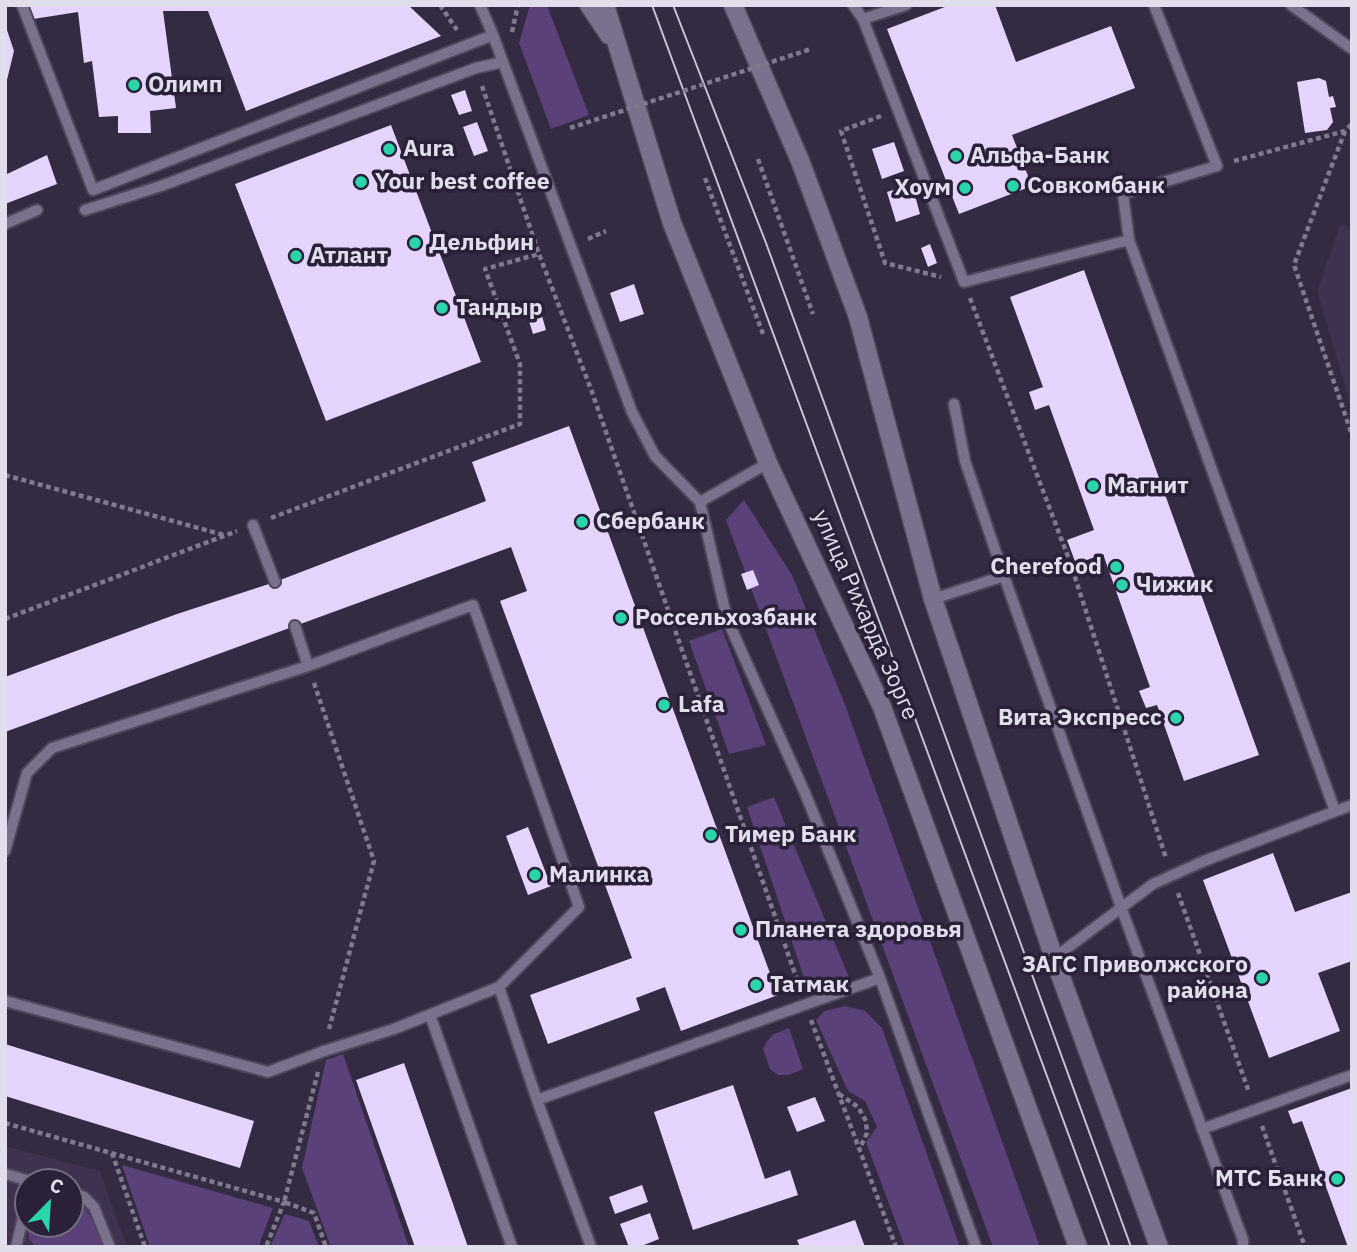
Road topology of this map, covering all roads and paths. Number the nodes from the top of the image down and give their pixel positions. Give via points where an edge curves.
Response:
1 (22, 5) edge
2 (440, 5) edge
3 (480, 5) edge
4 (589, 5) edge
5 (605, 5) edge
6 (736, 5) edge
7 (853, 5) edge
8 (906, 5) edge
9 (1154, 5) edge
10 (1291, 5) edge
11 (863, 19) junction
12 (493, 36) junction
13 (469, 46) junction
14 (811, 49) dead end
15 (1352, 49) edge
16 (622, 56) junction
17 (503, 62) junction
18 (476, 68) junction
19 (898, 110) junction
20 (1352, 124) edge
21 (570, 128) dead end
22 (1345, 131) junction
23 (758, 159) dead end
24 (1217, 166) junction
25 (705, 178) dead end
26 (85, 210) dead end
27 (37, 211) dead end
28 (5, 224) edge
29 (1129, 240) junction
30 (539, 254) junction
31 (964, 282) junction
32 (813, 314) dead end
33 (763, 334) dead end
34 (954, 404) dead end
35 (1352, 435) edge
36 (768, 463) junction
37 (5, 475) edge
38 (700, 502) junction
39 (253, 525) junction
40 (225, 536) junction
41 (1004, 576) junction
42 (275, 582) dead end
43 (933, 599) junction
44 (5, 619) edge
45 (295, 626) dead end
46 (308, 666) junction
47 (1352, 805) edge
48 (1335, 811) junction
49 (5, 851) edge
50 (1171, 876) junction
51 (1121, 907) junction
52 (1054, 958) junction
53 (880, 978) junction
54 (499, 987) junction
55 (5, 1002) edge
56 (805, 1004) junction
57 (430, 1015) junction
58 (324, 1051) junction
59 (1352, 1075) edge
60 (839, 1093) junction
61 (537, 1100) junction
62 (1256, 1110) junction
63 (5, 1123) edge
64 (1202, 1129) junction
65 (859, 1149) junction
66 (112, 1152) junction
67 (84, 1197) edge
68 (284, 1202) junction
69 (110, 1247) edge
70 (145, 1247) edge
71 (266, 1247) edge
72 (326, 1247) edge
73 (512, 1247) edge
74 (591, 1247) edge
75 (896, 1247) edge
76 (976, 1247) edge
77 (1078, 1247) edge
78 (1158, 1247) edge
79 (1242, 1247) edge
80 (1305, 1247) edge

1 - 13 lane via 93,190
2 - 13 path
3 - 12 lane
4 - 16 main road
5 - 16 main road, улица Рихарда Зорге
6 - 43 main road via 858,317
7 - 11 lane
8 - 11 lane
9 - 24 lane
10 - 15 lane
11 - 19 lane
12 - 13 lane
12 - 17 lane
14 - 21 path, bridge
16 - 36 main road, улица Рихарда Зорге via 673,223
17 - 18 lane
17 - 38 lane via 632,412 655,456
18 - 26 lane
18 - 30 path
19 - 31 lane
19 - 31 path via 841,131 885,263
20 - 22 path
22 - 24 path
22 - 35 path via 1294,265
23 - 32 path
24 - 29 lane via 1123,194
25 - 33 path
27 - 28 lane
29 - 31 lane
29 - 48 lane
30 - 39 path via 485,269 520,364 520,424
30 - 56 path via 592,392
31 - 50 path via 1070,562
34 - 41 lane via 965,461
36 - 38 lane
36 - 77 main road, улица Рихарда Зорге via 882,707
37 - 40 path
38 - 53 lane via 727,619 805,793
39 - 40 path
39 - 42 lane
40 - 44 path
41 - 43 lane
41 - 51 lane
43 - 52 main road
45 - 46 lane
46 - 49 lane via 52,748 27,773
46 - 54 lane via 473,605 579,907
46 - 58 path via 374,861
47 - 48 lane
48 - 50 lane
50 - 51 lane
50 - 62 path
51 - 52 lane
51 - 64 lane
52 - 78 main road
53 - 56 lane
53 - 76 lane
54 - 57 lane
54 - 61 lane
55 - 58 lane via 268,1072
56 - 60 path
56 - 61 lane
57 - 58 lane
57 - 73 lane
58 - 68 path
59 - 62 lane
60 - 65 path
60 - 65 path via 858,1107 866,1121 867,1133
61 - 74 lane
62 - 64 lane
62 - 80 path
63 - 66 path
64 - 79 lane
65 - 75 path
66 - 68 path
66 - 70 path
67 - 69 lane via 94,1207
68 - 71 path
68 - 72 path via 314,1213

